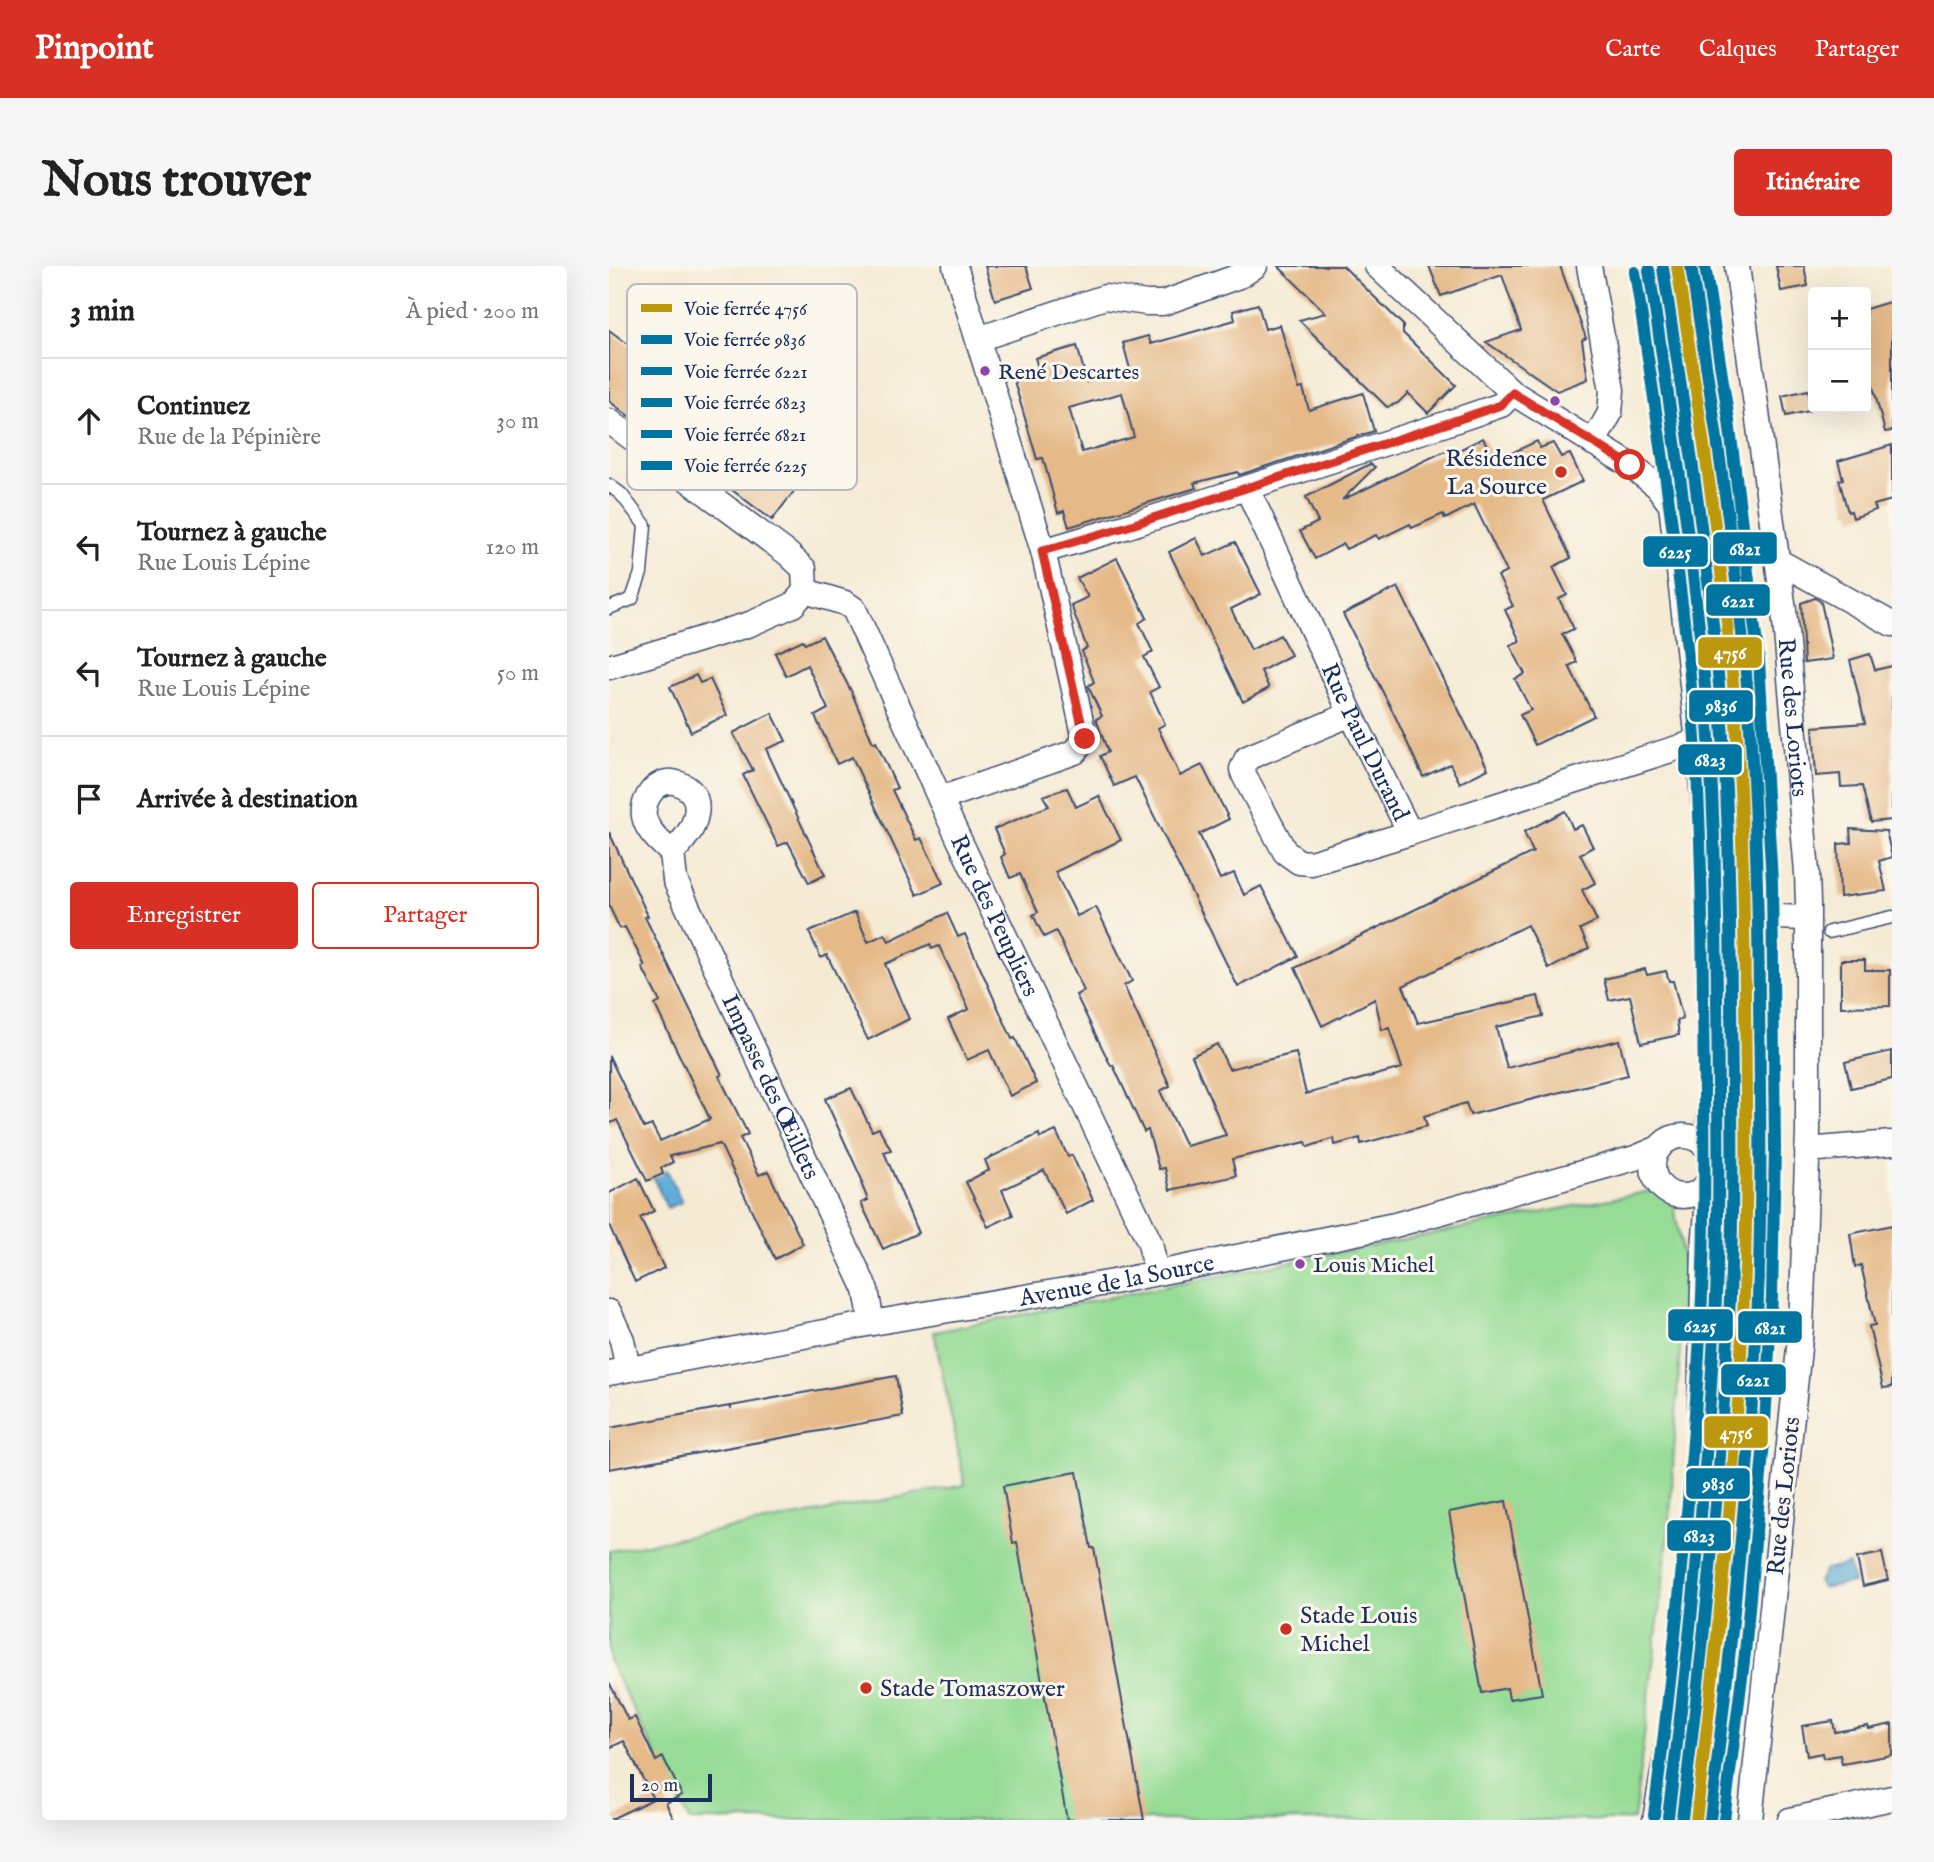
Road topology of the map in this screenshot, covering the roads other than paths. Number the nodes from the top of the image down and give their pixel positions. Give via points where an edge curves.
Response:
1 (955, 266) edge
2 (1255, 266) edge
3 (1377, 266) edge
4 (1589, 266) edge
5 (1737, 266) edge
6 (978, 339) junction
7 (1513, 393) junction
8 (609, 421) edge
9 (627, 434) edge
10 (1593, 443) junction
11 (609, 485) edge
12 (1247, 488) junction
13 (702, 490) edge
14 (1042, 551) junction
15 (1778, 561) junction
16 (805, 591) junction
17 (609, 608) edge
18 (1892, 624) edge
19 (609, 667) edge
20 (1351, 714) junction
21 (1699, 741) junction
22 (940, 799) junction
23 (1410, 832) junction
24 (673, 853) dead end
25 (1776, 917) tunnel mouth
26 (1892, 917) edge
27 (1807, 918) junction
28 (1742, 919) tunnel mouth
29 (1711, 921) junction
30 (1829, 932) dead end
31 (1710, 1103) junction
32 (1681, 1136) junction
33 (1892, 1143) edge
34 (1659, 1149) junction
35 (1707, 1149) junction
36 (1807, 1150) junction
37 (1617, 1163) junction
38 (1655, 1177) junction
39 (1695, 1190) junction
40 (1156, 1272) junction
41 (609, 1312) edge
42 (872, 1322) junction
43 (619, 1371) edge
44 (1892, 1798) edge
45 (1655, 1820) edge
46 (1750, 1820) edge
47 (1790, 1820) edge

1 - 6 street
2 - 6 street via 1163,303 1105,297
3 - 7 street
4 - 10 street via 1612,390 1610,412
5 - 15 street, Rue des Loriots
6 - 14 street
7 - 10 street
7 - 12 street via 1501,405
8 - 9 street
10 - 21 street via 1657,486 1671,505
11 - 17 lane via 645,525 642,573 632,599
12 - 14 street
12 - 20 street, Rue Paul Durand
13 - 16 street via 804,569
14 - 22 street via 1085,739 1075,752
15 - 18 street
15 - 27 street, Rue des Loriots via 1806,859
16 - 19 street via 793,605 750,624
16 - 22 street, Rue des Peupliers via 854,609
20 - 23 street, Rue Paul Durand
20 - 23 street via 1247,758 1244,775 1285,852 1299,862 1311,863
21 - 23 street, Rue Paul Durand
21 - 29 street
22 - 40 street, Rue des Peupliers via 1150,1243
24 - 42 street, Impasse des Œillets via 675,880 866,1290
25 - 27 street
26 - 30 lane
27 - 36 street, Rue des Loriots
28 - 29 street
29 - 31 street
31 - 32 street via 1695,1126
31 - 35 street
32 - 34 street
32 - 35 street via 1700,1141
33 - 36 street
34 - 37 street, Avenue de la Source
34 - 38 street via 1654,1157
35 - 39 street via 1713,1166
36 - 46 street, Rue des Loriots via 1801,1329
37 - 38 street
37 - 40 street, Avenue de la Source via 1395,1225
38 - 39 street via 1667,1191
39 - 45 street via 1704,1248 1698,1484 1671,1731
40 - 42 street, Avenue de la Source
41 - 43 street via 622,1340
42 - 43 street, Avenue de la Source
44 - 47 street

